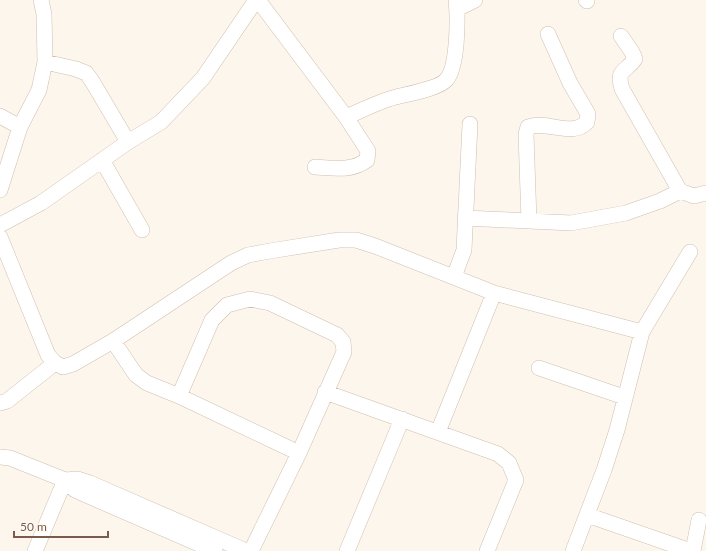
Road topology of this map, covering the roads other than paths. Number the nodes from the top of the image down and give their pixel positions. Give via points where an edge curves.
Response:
1 (41, 0) edge
2 (257, 0) edge
3 (475, 0) edge
4 (456, 4) edge
5 (548, 34) dead end
6 (621, 36) dead end
7 (45, 62) junction
8 (0, 116) edge
9 (346, 117) junction
10 (470, 124) dead end
11 (20, 127) junction
12 (128, 142) junction
13 (102, 160) junction
14 (315, 166) dead end
15 (0, 190) edge
16 (680, 191) junction
17 (706, 193) edge
18 (465, 218) junction
19 (529, 221) junction
20 (0, 225) edge
21 (142, 230) dead end
22 (0, 237) edge
23 (690, 252) dead end
24 (454, 277) junction
25 (494, 292) junction
26 (642, 332) junction
27 (112, 341) junction
28 (55, 363) junction
29 (539, 368) dead end
30 (325, 392) junction
31 (179, 396) junction
32 (624, 396) junction
33 (0, 403) edge
34 (402, 419) junction
35 (438, 432) junction
36 (299, 453) junction
37 (0, 457) edge
38 (65, 480) junction
39 (588, 515) junction
40 (699, 520) dead end
41 (35, 551) edge
42 (215, 551) edge
43 (246, 551) edge
44 (251, 551) edge
45 (347, 551) edge
46 (487, 551) edge
47 (573, 551) edge
48 (692, 551) edge

1 - 7 street via 44,14
2 - 9 street
2 - 12 street via 203,78 161,122
3 - 4 street
4 - 9 street via 456,48 452,71 446,81 387,100
5 - 19 street via 570,83 588,114 587,122 575,129 536,124 528,127 526,134
6 - 16 street via 635,59 622,71 619,79 622,89
7 - 11 street via 39,90
7 - 12 street via 86,73
8 - 11 street
9 - 14 street via 368,150 367,160 348,168
10 - 18 street
11 - 15 street
12 - 13 street
13 - 20 street via 41,203
13 - 21 street
16 - 17 street via 694,196
16 - 19 street via 626,213 571,223
18 - 19 street
18 - 24 street via 464,250
22 - 28 street via 48,355
23 - 26 street
24 - 25 street
24 - 27 street via 356,240 339,240 248,255
25 - 26 street
25 - 35 street
26 - 32 street
27 - 28 street via 73,364 63,367
27 - 31 street via 136,376
28 - 33 street via 7,401
29 - 32 street
30 - 31 street via 344,352 343,342 337,335 270,303 250,299 227,305 212,320
30 - 34 street
30 - 36 street
31 - 36 street
32 - 39 street via 604,470
34 - 35 street
34 - 45 street
35 - 46 street via 498,454 509,463 516,480
36 - 44 street
37 - 38 street via 10,458
38 - 41 street
38 - 42 street via 75,490
38 - 43 street via 78,479 90,483
39 - 47 street
39 - 48 street
40 - 48 street

